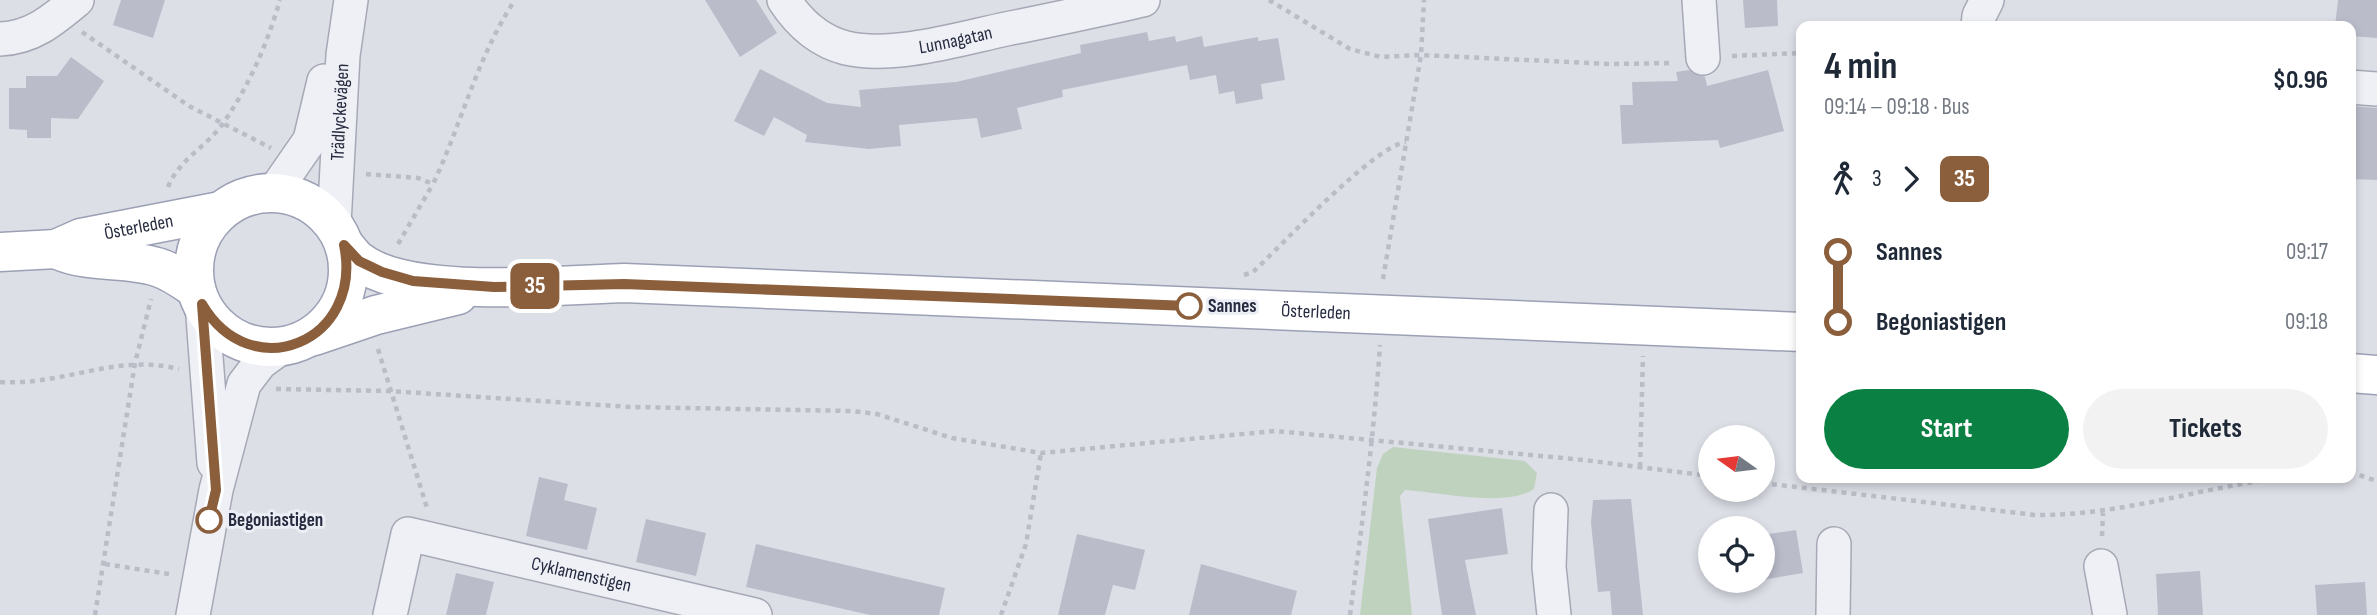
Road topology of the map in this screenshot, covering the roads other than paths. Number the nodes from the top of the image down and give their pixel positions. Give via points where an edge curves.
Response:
1 (77, 0) edge
2 (339, 0) edge
3 (351, 0) edge
4 (784, 0) edge
5 (1143, 0) edge
6 (1699, 0) edge
7 (1987, 0) edge
8 (1980, 21) edge
9 (0, 39) edge
10 (1703, 58) road end
11 (2356, 87) edge
12 (2377, 89) edge
13 (274, 192) junction
14 (221, 211) junction
15 (339, 234) junction
16 (57, 250) junction
17 (0, 253) edge
18 (494, 287) junction
19 (199, 296) junction
20 (1796, 332) edge
21 (295, 342) junction
22 (2356, 373) edge
23 (2377, 375) edge
24 (216, 490) junction
25 (1551, 510) dead end
26 (1834, 544) dead end
27 (2101, 566) dead end
28 (193, 615) edge
29 (390, 615) edge
30 (755, 615) edge
31 (1555, 615) edge
32 (1833, 615) edge
33 (2110, 615) edge

1 - 9 street via 38,30
2 - 13 street, Trädlyckevägen via 310,140
3 - 15 street, Trädlyckevägen via 340,94
4 - 5 street, Lunnagatan via 808,30 827,42 878,51 951,41
6 - 10 street
7 - 8 street
11 - 12 street
13 - 14 main road, Trädlyckevägen via 246,197
13 - 15 main road, Trädlyckevägen via 307,201
14 - 16 main road, Österleden via 81,238
14 - 19 main road, Trädlyckevägen via 205,230 196,252
15 - 18 main road, Österleden via 359,261 382,272 413,281
15 - 21 main road, Trädlyckevägen via 348,280 344,298 323,327
16 - 17 main road, Österleden
16 - 19 main road, Österleden via 78,258 159,267
18 - 20 main road, Österleden via 624,284
18 - 21 main road, Österleden via 376,315
19 - 21 main road via 229,335 254,345
19 - 24 street, Trädlyckevägen
21 - 24 street, Trädlyckevägen via 260,363 244,384
22 - 23 main road
24 - 28 street, Trädlyckevägen
25 - 31 street via 1549,567
26 - 32 street
27 - 33 street
29 - 30 street, Cyklamenstigen via 408,534

